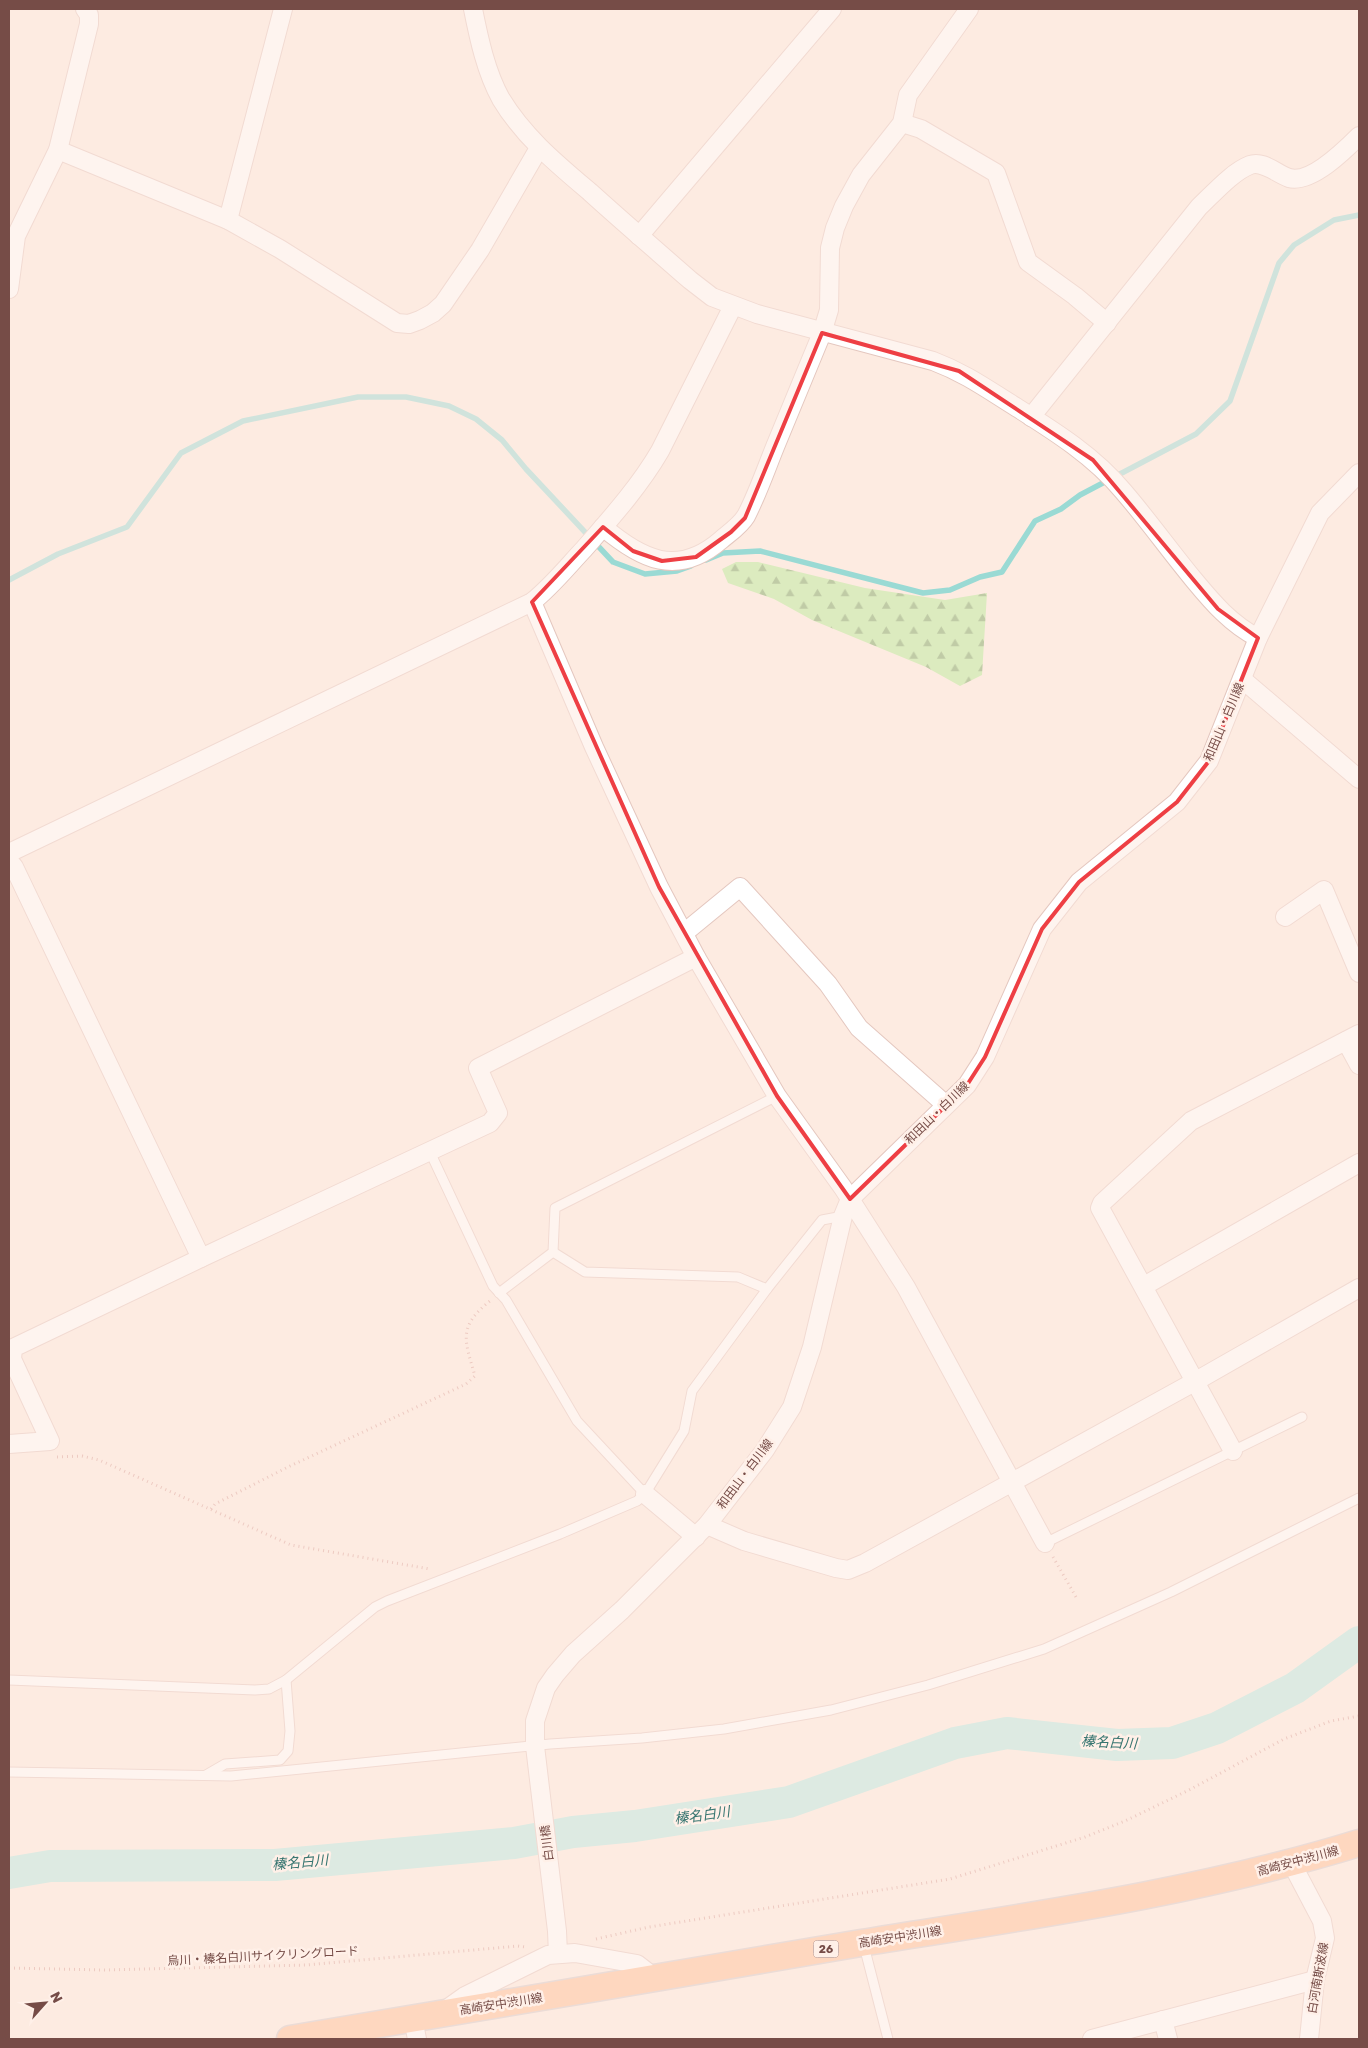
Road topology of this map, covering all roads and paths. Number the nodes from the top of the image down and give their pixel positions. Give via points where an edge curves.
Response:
1 (85, 9) edge
2 (283, 9) edge
3 (472, 9) edge
4 (832, 9) edge
5 (969, 9) edge
6 (902, 124) junction
7 (1359, 136) edge
8 (539, 148) junction
9 (58, 150) junction
10 (228, 220) junction
11 (639, 236) junction
12 (9, 289) edge
13 (733, 306) junction
14 (1107, 323) junction
15 (822, 333) junction
16 (1031, 417) junction
17 (1358, 476) edge
18 (602, 529) junction
19 (532, 602) junction
20 (1258, 638) junction
21 (1242, 679) junction
22 (1359, 779) edge
23 (9, 853) edge
24 (9, 861) edge
25 (1285, 917) dead end
26 (684, 933) junction
27 (696, 956) junction
28 (1357, 962) edge
29 (1352, 1038) edge
30 (1359, 1065) edge
31 (776, 1096) junction
32 (946, 1105) junction
33 (430, 1152) junction
34 (1359, 1163) edge
35 (850, 1199) junction
36 (843, 1216) junction
37 (553, 1252) junction
38 (201, 1258) junction
39 (1144, 1286) junction
40 (1359, 1288) edge
41 (767, 1289) junction
42 (499, 1293) junction
43 (1196, 1381) junction
44 (1302, 1417) dead end
45 (9, 1444) edge
46 (1233, 1451) junction
47 (52, 1458) dead end
48 (1012, 1483) junction
49 (645, 1494) junction
50 (1359, 1498) edge
51 (211, 1508) junction
52 (701, 1531) junction
53 (1045, 1543) junction
54 (453, 1576) junction
55 (1076, 1597) dead end
56 (9, 1680) edge
57 (286, 1680) junction
58 (1359, 1716) edge
59 (536, 1750) junction
60 (9, 1772) edge
61 (205, 1776) junction
62 (1359, 1843) edge
63 (1292, 1864) junction
64 (863, 1943) junction
65 (518, 1946) dead end
66 (567, 1953) junction
67 (9, 1968) edge
68 (656, 1978) junction
69 (1316, 1980) junction
70 (440, 2014) junction
71 (1163, 2020) junction
72 (415, 2029) edge
73 (290, 2039) edge
74 (888, 2039) edge
75 (1092, 2039) edge
76 (1168, 2039) edge
77 (1309, 2039) edge

1 - 9 street via 89,24
2 - 10 street
3 - 8 street via 500,97
4 - 11 street
5 - 6 street via 908,94
6 - 14 street via 921,129 996,173 1028,262
6 - 15 street via 861,175 835,228 830,248 829,310
7 - 14 street via 1340,156 1303,178 1291,178 1258,164 1240,172 1200,207
8 - 10 street via 480,250 443,304 433,313 409,324 397,323
8 - 11 street
9 - 10 street
9 - 12 street via 16,236
11 - 13 street via 712,296
13 - 15 street
13 - 18 street via 646,475
14 - 16 street
15 - 16 street via 959,371
15 - 18 street via 745,518 731,532 696,557 662,560 633,551
16 - 20 street via 1106,471 1218,609 1242,630
17 - 20 street, 和田山・白川線 via 1320,513
18 - 19 street via 548,589
19 - 23 street
19 - 26 street via 594,748
20 - 21 street, 和田山・白川線
21 - 22 street
21 - 32 street, 和田山・白川線 via 1209,761 1177,802 1079,882 1042,929 986,1057 967,1086
24 - 38 street
25 - 28 street via 1324,890
26 - 27 street
26 - 32 street via 740,887 828,984 859,1028
27 - 31 street
27 - 33 street via 478,1068 498,1113 490,1123
29 - 30 street
29 - 39 street via 1191,1121 1102,1203 1101,1213
31 - 35 street
31 - 37 lane via 555,1208
32 - 35 street, 和田山・白川線
33 - 38 street
33 - 42 lane
34 - 39 street
35 - 36 street, 和田山・白川線
35 - 48 street via 906,1287
36 - 41 lane via 822,1220
36 - 52 street, 和田山・白川線 via 812,1347 792,1407 765,1450
37 - 41 lane via 585,1272 738,1277
37 - 42 lane
38 - 45 street via 13,1348 12,1359 50,1441
39 - 43 street
40 - 43 street
41 - 49 lane via 692,1392 684,1432
42 - 49 lane via 577,1421
42 - 51 path via 470,1320 466,1345 475,1376 466,1384 288,1467
43 - 46 street
43 - 48 street
44 - 46 lane
46 - 53 lane
47 - 51 path via 82,1456 99,1460
48 - 52 street via 848,1570
48 - 53 street
49 - 52 street
49 - 54 lane via 637,1501
50 - 59 lane via 1171,1592 1044,1649 997,1665 831,1710 724,1729
51 - 54 path via 290,1546 442,1571
52 - 59 street, 和田山・白川線 via 555,1675 546,1688 535,1721
53 - 55 path
54 - 57 lane via 375,1607
56 - 57 lane via 255,1690 269,1689
57 - 61 lane via 290,1731 288,1751 280,1760 225,1764
58 - 66 path via 1331,1721 1284,1739 1109,1828 959,1876 649,1927 601,1937
59 - 61 lane
59 - 66 street, 白川橋 via 557,1932
60 - 61 lane
62 - 63 main road, 高崎安中渋川線 / 26
63 - 64 main road, 高崎安中渋川線 / 26 via 1198,1886 1046,1914
63 - 69 street, 白河南斯波線 via 1322,1921 1325,1938
64 - 68 main road, 高崎安中渋川線 / 26
64 - 74 lane
65 - 67 path, 烏川・榛名白川サイクリングロード via 306,1965 104,1970
66 - 68 street via 637,1964
66 - 70 street via 548,1955 465,1996
68 - 70 main road, 高崎安中渋川線 / 26
69 - 71 street
69 - 77 street, 白河南斯波線
70 - 72 main road, 高崎安中渋川線 / 26
71 - 75 street
71 - 76 street
72 - 73 main road, 高崎安中渋川線 / 26

